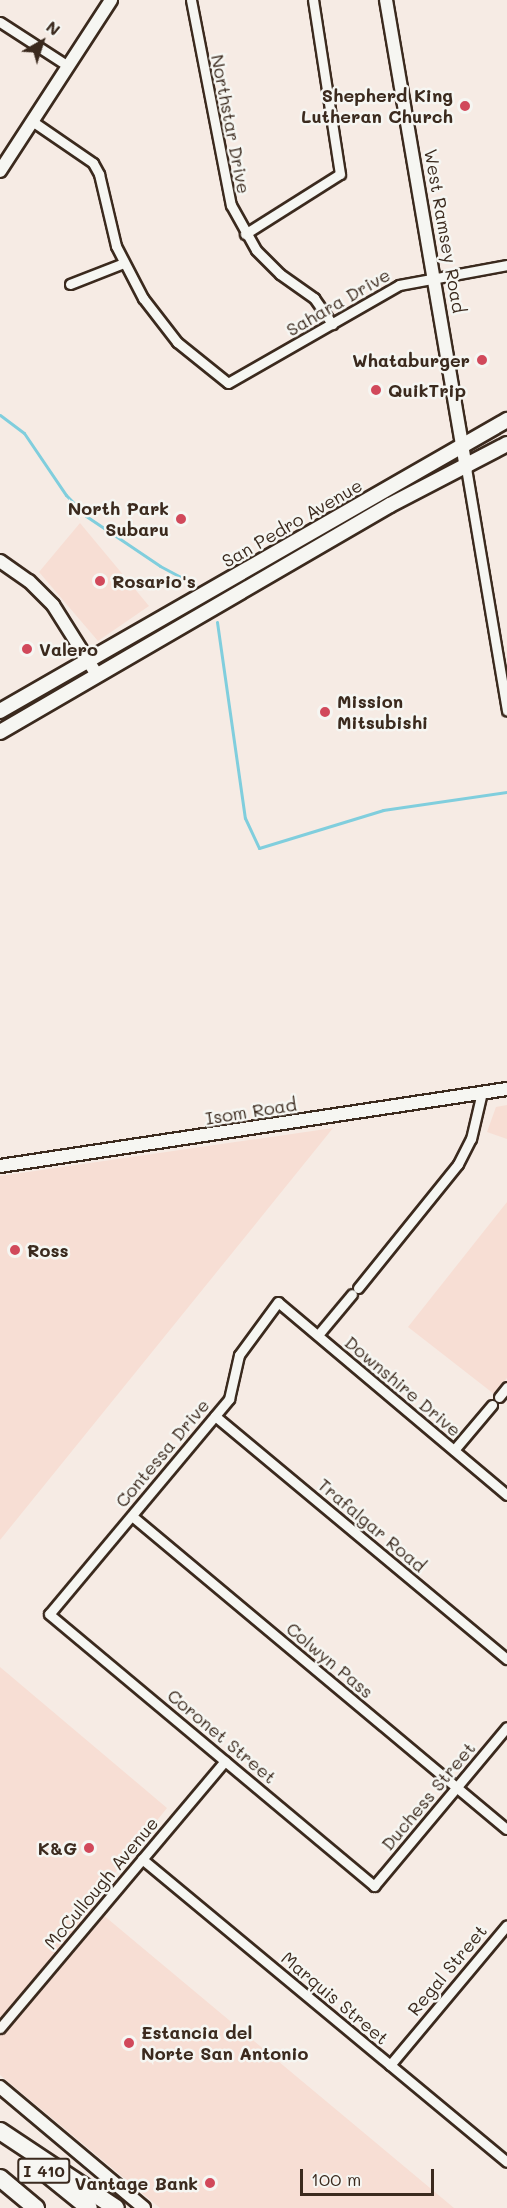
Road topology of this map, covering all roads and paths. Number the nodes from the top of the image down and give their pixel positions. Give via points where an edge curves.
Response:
1 (111, 0) edge
2 (191, 0) edge
3 (313, 0) edge
4 (386, 0) edge
5 (0, 22) edge
6 (68, 66) junction
7 (32, 121) junction
8 (2, 164) edge
9 (245, 234) junction
10 (124, 263) junction
11 (507, 265) edge
12 (435, 276) junction
13 (70, 284) dead end
14 (332, 324) junction
15 (507, 420) edge
16 (507, 444) edge
17 (461, 446) junction
18 (466, 468) junction
19 (283, 549) junction
20 (0, 561) edge
21 (291, 563) junction
22 (88, 660) junction
23 (96, 675) junction
24 (0, 711) edge
25 (507, 711) edge
26 (0, 732) edge
27 (507, 1089) edge
28 (483, 1092) junction
29 (0, 1166) edge
30 (278, 1302) joint
31 (318, 1335) junction
32 (507, 1387) edge
33 (499, 1397) dead end
34 (492, 1405) dead end
35 (215, 1416) junction
36 (454, 1450) junction
37 (507, 1495) edge
38 (132, 1516) junction
39 (49, 1614) joint
40 (507, 1659) edge
41 (507, 1727) edge
42 (225, 1761) junction
43 (457, 1787) junction
44 (507, 1829) edge
45 (142, 1859) junction
46 (374, 1886) joint
47 (507, 1925) edge
48 (1, 2028) edge
49 (390, 2065) junction
50 (0, 2087) edge
51 (5, 2094) edge
52 (0, 2133) edge
53 (507, 2162) edge
54 (0, 2179) edge
55 (25, 2208) edge
56 (36, 2208) edge
57 (89, 2208) edge
58 (116, 2208) edge
59 (144, 2208) edge

1 - 6 street
2 - 9 street, Northstar Drive via 226,192
3 - 9 street via 340,174
4 - 12 street, West Ramsey Road
5 - 6 street
6 - 7 street
7 - 8 street
7 - 10 street via 93,163
9 - 14 street, Northstar Drive via 268,263 314,297
10 - 13 street
10 - 14 street, Sahara Drive via 177,342 228,383
11 - 12 street, Sahara Drive
12 - 14 street, Sahara Drive via 399,285
12 - 17 street, West Ramsey Road
15 - 17 main road, San Pedro Avenue
16 - 18 main road, San Pedro Avenue
17 - 18 street, West Ramsey Road
17 - 19 main road, San Pedro Avenue
18 - 21 main road, San Pedro Avenue via 390,505
18 - 25 street
19 - 21 main road
19 - 22 main road, San Pedro Avenue
20 - 22 street via 29,581 53,605
21 - 23 main road, San Pedro Avenue
22 - 23 street
22 - 24 main road, San Pedro Avenue
23 - 26 main road, San Pedro Avenue
27 - 28 street, Isom Road
28 - 29 street, Isom Road
28 - 31 street via 471,1139 458,1164
30 - 31 street, Downshire Drive
30 - 35 street, Contessa Drive via 239,1354 230,1399
31 - 36 street, Downshire Drive
32 - 33 street
34 - 36 street
35 - 38 street, Contessa Drive
35 - 40 street, Trafalgar Road
36 - 37 street, Downshire Drive
38 - 39 street, Contessa Drive
38 - 43 street, Colwyn Pass
39 - 42 street, Coronet Street
41 - 43 street, Duchess Street
42 - 45 street, McCullough Avenue
42 - 46 street, Coronet Street
43 - 44 street, Colwyn Pass
43 - 46 street, Duchess Street
45 - 48 street, McCullough Avenue
45 - 49 street, Marquis Street
47 - 49 street, Regal Street
49 - 53 street, Marquis Street
50 - 51 street
51 - 59 street
52 - 57 highway, I 410
52 - 58 highway
54 - 55 highway
54 - 56 highway, I 410

